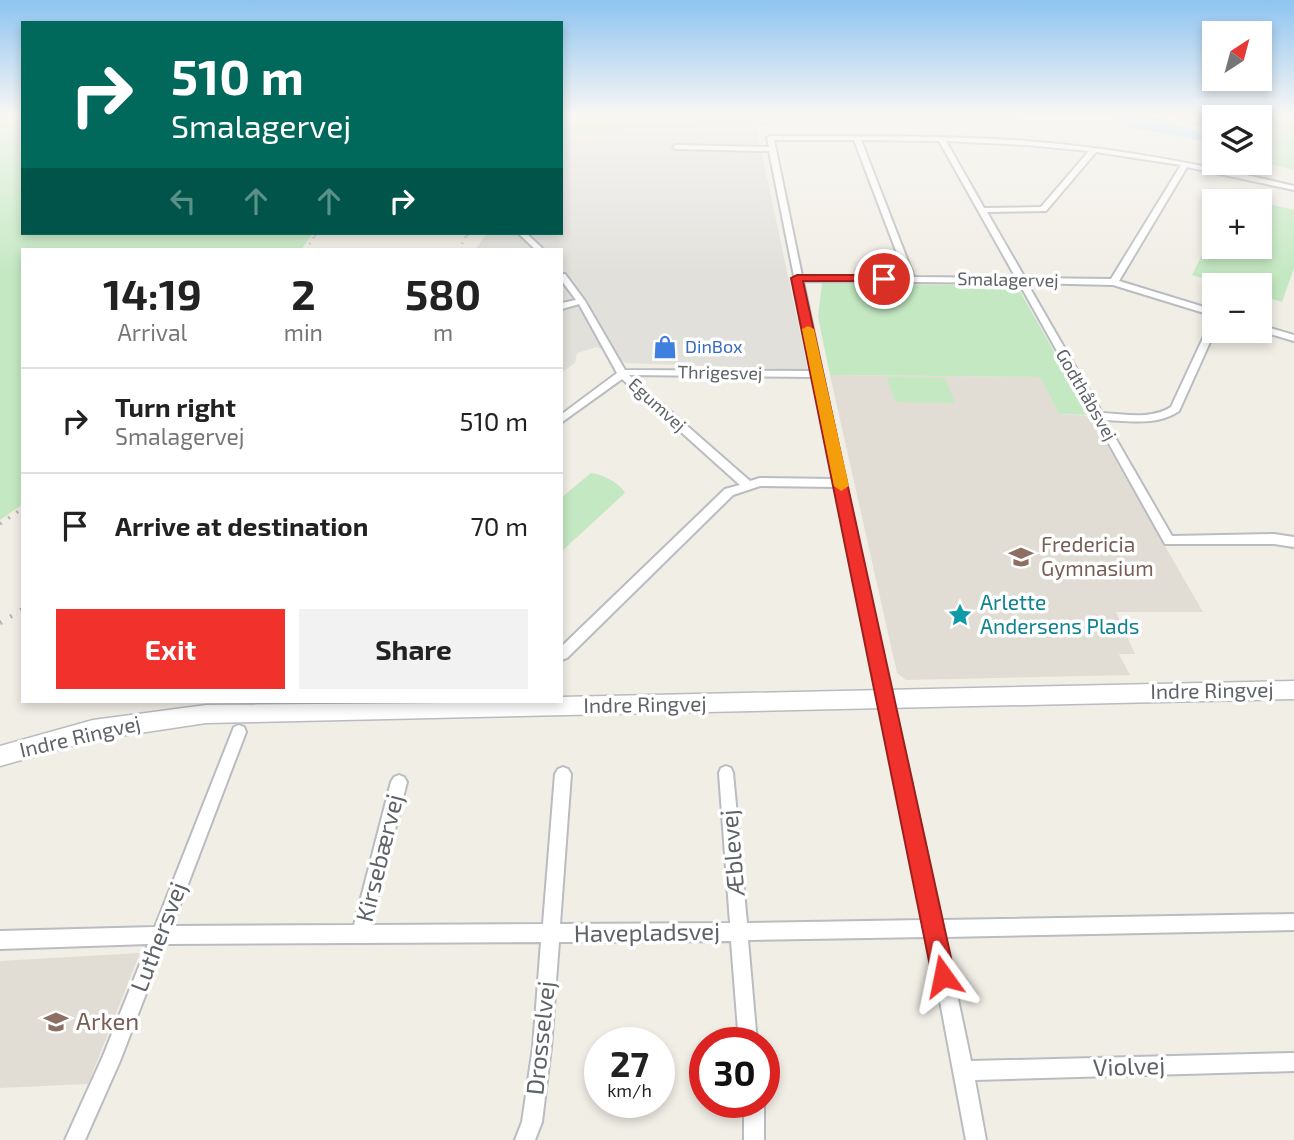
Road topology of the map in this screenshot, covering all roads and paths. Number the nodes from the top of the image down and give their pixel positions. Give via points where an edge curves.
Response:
1 (775, 167) edge
2 (868, 167) edge
3 (957, 167) edge
4 (1079, 167) edge
5 (1183, 167) edge
6 (1200, 167) edge
7 (1294, 188) edge
8 (981, 210) junction
9 (524, 235) edge
10 (538, 248) edge
11 (563, 276) edge
12 (797, 278) junction
13 (911, 279) junction
14 (1021, 280) junction
15 (1114, 282) junction
16 (581, 301) junction
17 (563, 306) edge
18 (1202, 309) edge
19 (1272, 332) edge
20 (1294, 338) edge
21 (1205, 343) edge
22 (622, 374) junction
23 (818, 374) junction
24 (1098, 416) junction
25 (563, 418) edge
26 (746, 484) junction
27 (841, 484) junction
28 (1294, 542) edge
29 (563, 653) edge
30 (1294, 690) edge
31 (884, 699) junction
32 (536, 704) edge
33 (245, 715) edge
34 (0, 756) edge
35 (726, 773) dead end
36 (563, 774) dead end
37 (399, 782) dead end
38 (1294, 922) edge
39 (933, 929) junction
40 (739, 932) junction
41 (361, 933) junction
42 (160, 934) junction
43 (551, 934) junction
44 (0, 940) edge
45 (747, 1027) edge
46 (1294, 1062) edge
47 (964, 1071) junction
48 (754, 1118) edge
49 (75, 1140) edge
50 (525, 1140) edge
51 (754, 1140) edge
52 (975, 1140) edge

1 - 12 street
2 - 13 street
3 - 8 street, Godthåbsvej
4 - 8 street via 1043,209
5 - 15 street
6 - 7 street
8 - 14 street, Godthåbsvej
9 - 10 street
11 - 16 street, Egumvej
12 - 13 street, Smalagervej
12 - 23 street
13 - 14 street, Smalagervej
14 - 15 street, Smalagervej
14 - 24 street, Godthåbsvej
15 - 18 street, Smalagervej
16 - 17 street
16 - 22 street, Egumvej
19 - 20 street
21 - 24 street via 1170,414
22 - 23 street, Thrigesvej
22 - 25 street
22 - 26 street, Egumvej
23 - 27 street
24 - 28 street, Godthåbsvej via 1170,541
26 - 27 street
26 - 29 street via 718,500
27 - 31 street
30 - 31 street, Indre Ringvej
31 - 32 street, Indre Ringvej
31 - 39 street
32 - 33 street, Indre Ringvej
33 - 34 street, Indre Ringvej via 153,720 93,730
33 - 42 street, Luthersvej
35 - 40 street, Æblevej
36 - 43 street, Drosselvej
37 - 41 street, Kirsebærvej
38 - 39 street, Havepladsvej
39 - 40 street, Havepladsvej
39 - 47 street
40 - 43 street, Havepladsvej
40 - 45 street, Æblevej
41 - 42 street, Havepladsvej
41 - 43 street, Havepladsvej
42 - 44 street, Havepladsvej
42 - 49 street, Luthersvej
43 - 50 street, Drosselvej via 533,1122
46 - 47 street, Violvej
47 - 52 street
48 - 51 street

